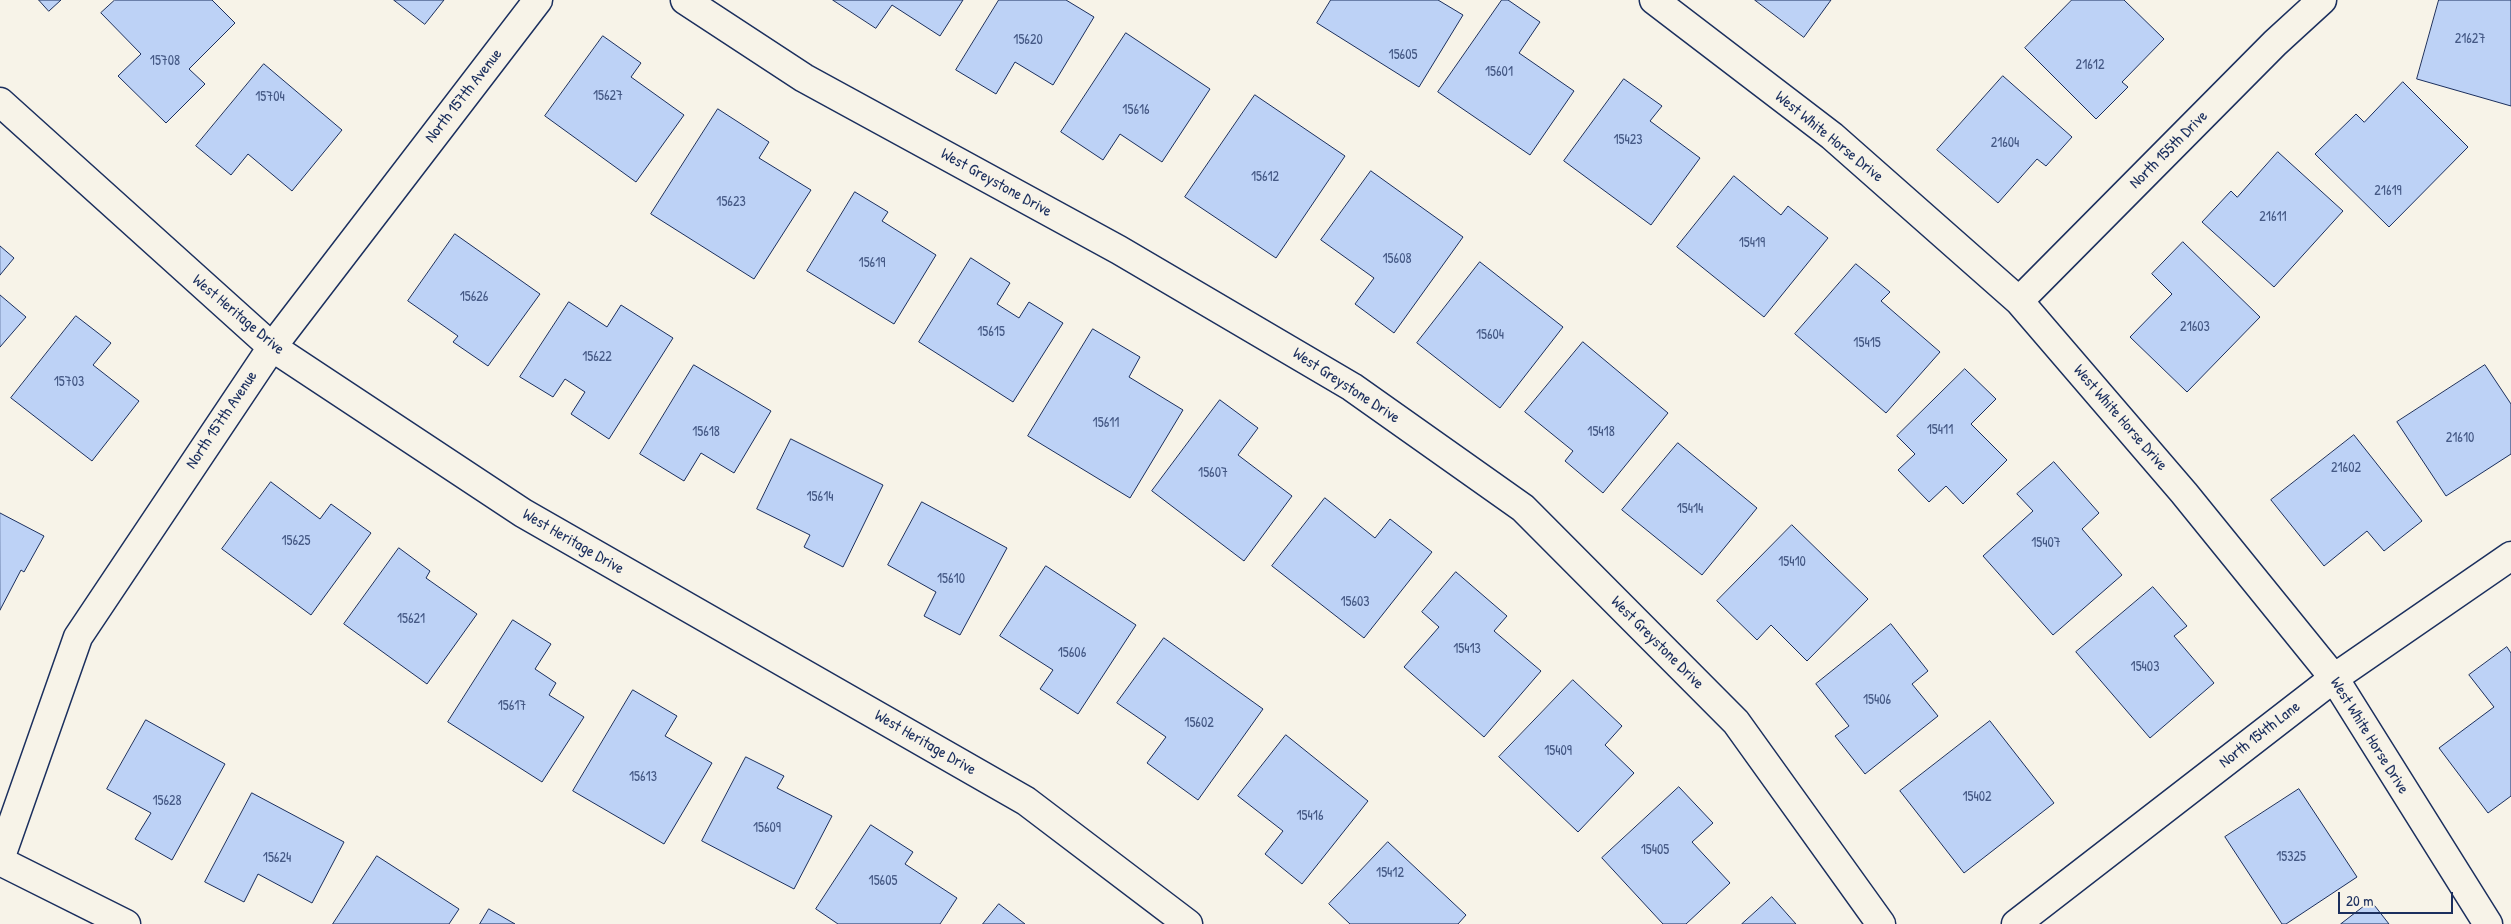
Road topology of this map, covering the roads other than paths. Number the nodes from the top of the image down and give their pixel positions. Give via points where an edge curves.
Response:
1 (538, 0) edge
2 (685, 0) edge
3 (1654, 0) edge
4 (2322, 0) edge
5 (0, 102) edge
6 (2019, 301) junction
7 (272, 347) junction
8 (2511, 556) edge
9 (2334, 678) junction
10 (0, 860) edge
11 (126, 924) edge
12 (1188, 924) edge
13 (1881, 924) edge
14 (2016, 924) edge
15 (2488, 924) edge

1 - 7 street, North 157th Avenue
2 - 13 street, West Greystone Drive via 804,78 1119,250 1352,387 1523,508 1736,722
3 - 6 street, West White Horse Drive via 1832,136
4 - 6 street, North 155th Drive via 2275,43
5 - 7 street, West Heritage Drive
6 - 9 street, West White Horse Drive via 2184,493
7 - 10 street, North 157th Avenue via 78,637
7 - 12 street, West Heritage Drive via 523,513 1026,801
8 - 9 street, North 154th Lane
9 - 14 street, North 154th Lane
9 - 15 street, West White Horse Drive
10 - 11 street

